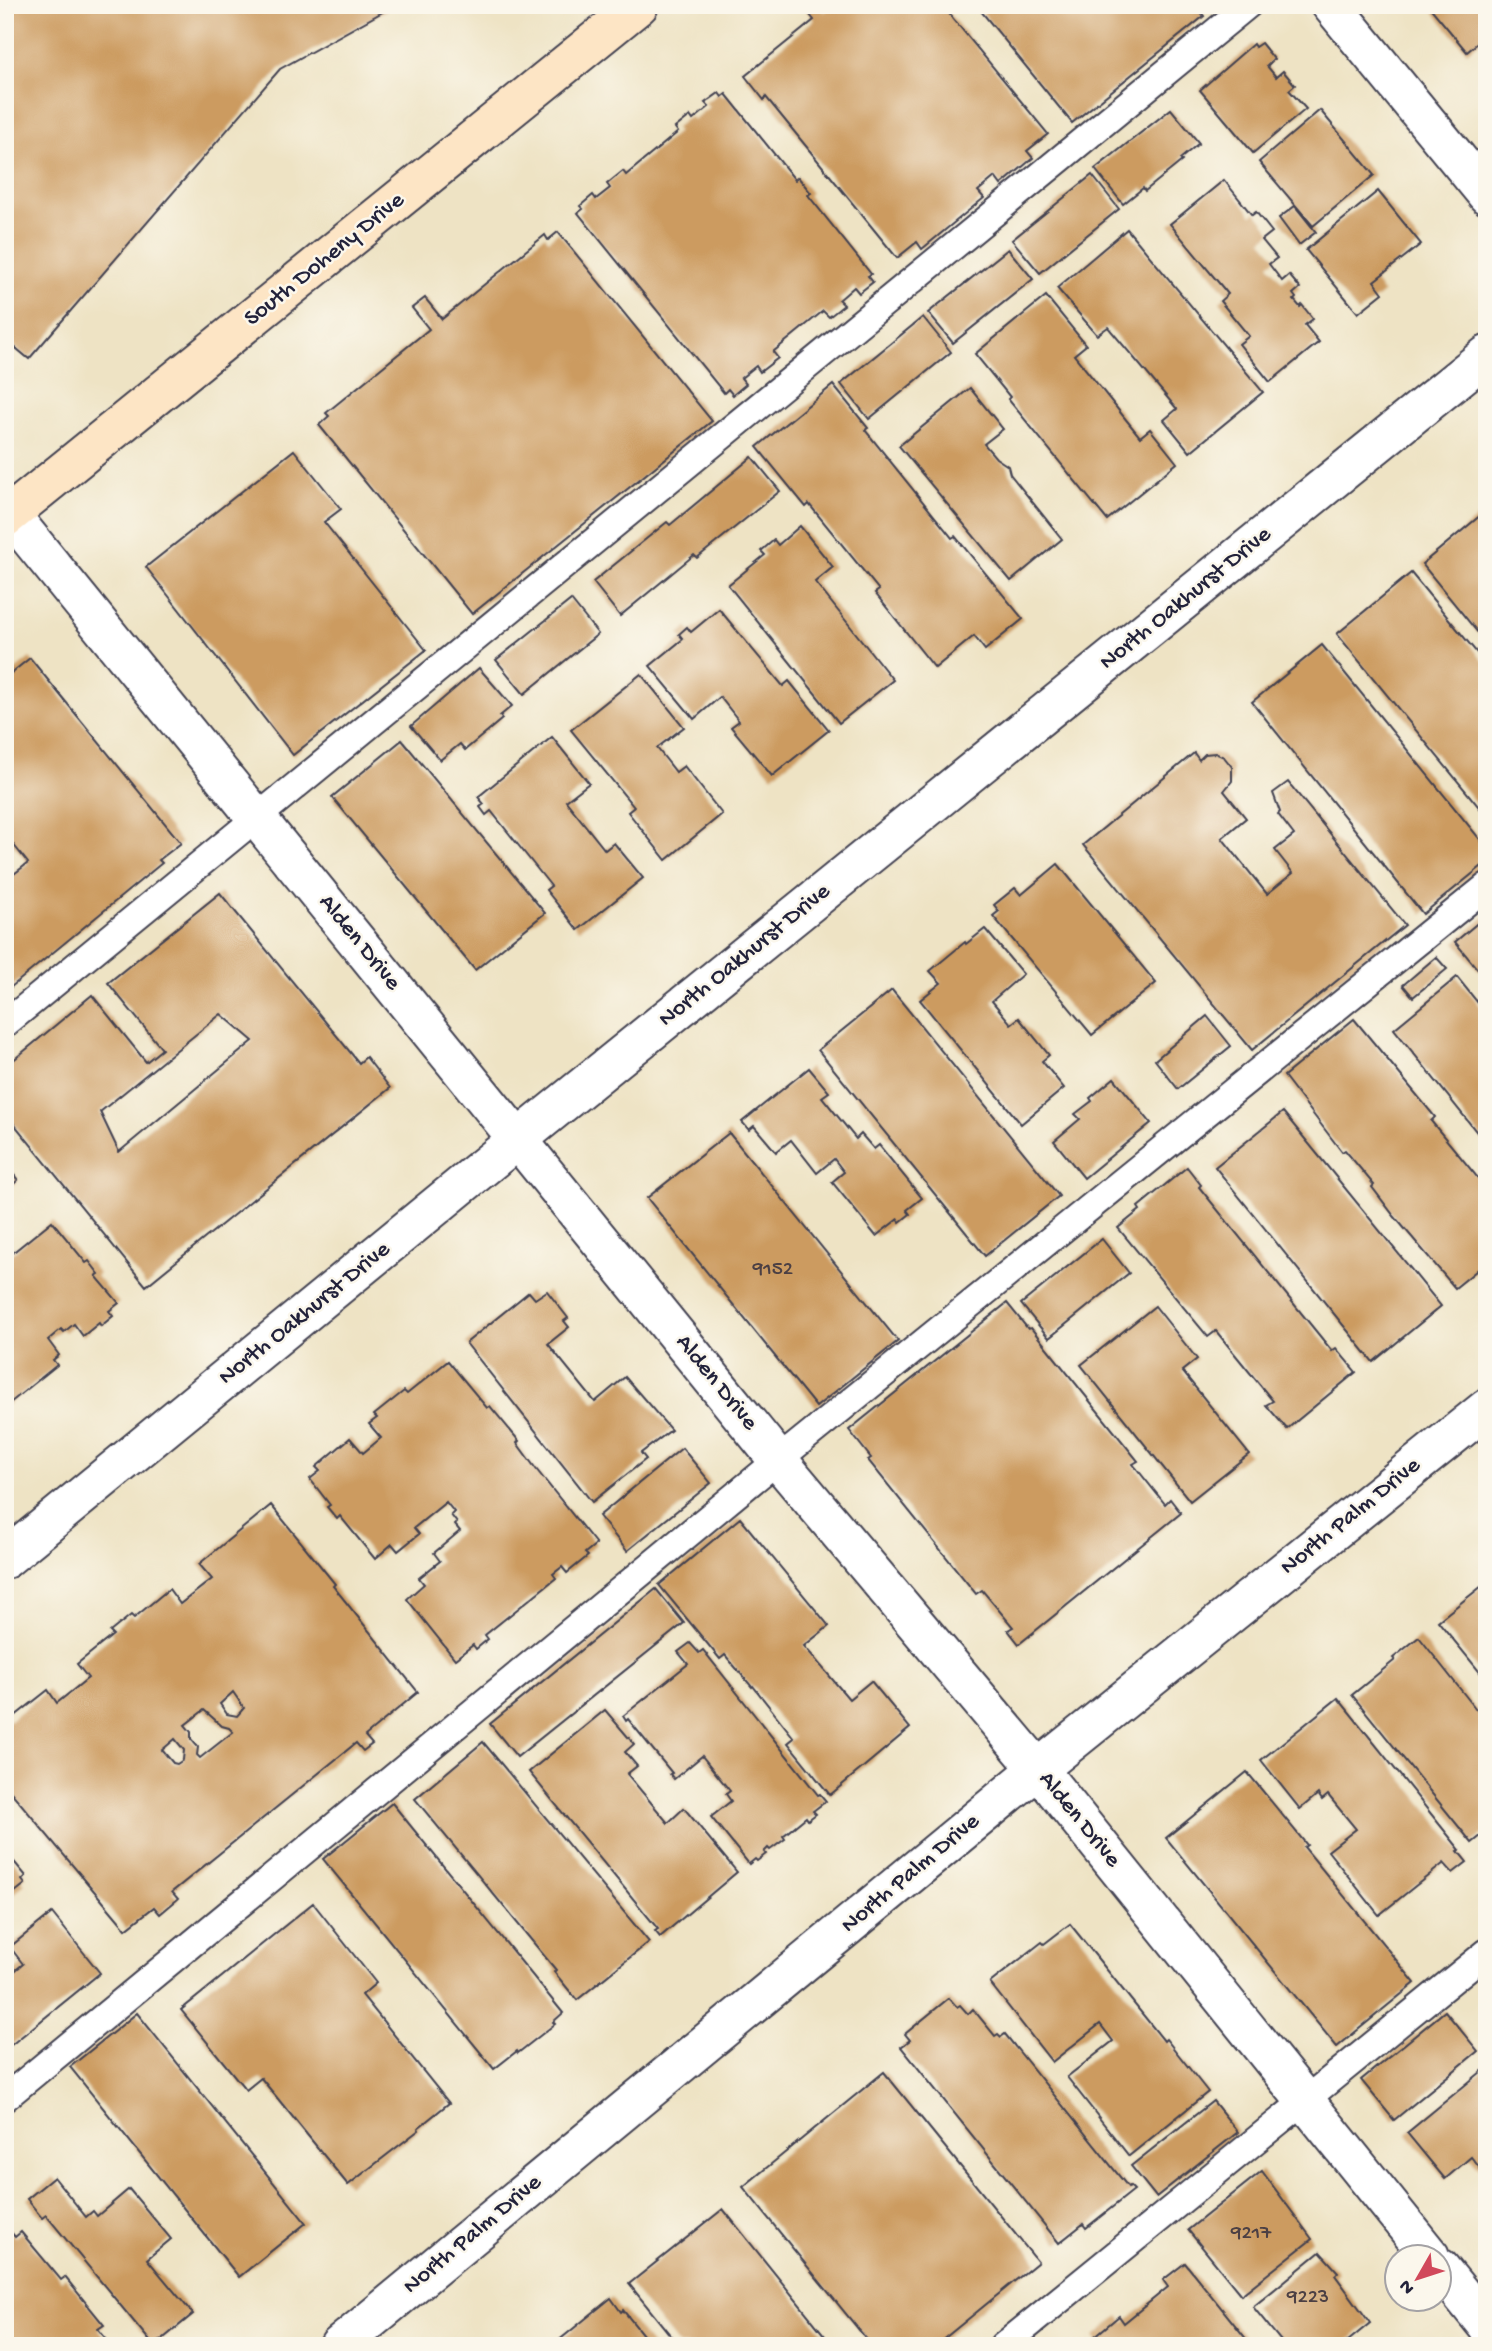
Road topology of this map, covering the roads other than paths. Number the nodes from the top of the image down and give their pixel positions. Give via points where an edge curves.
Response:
1 (639, 5) edge
2 (1248, 5) edge
3 (1331, 5) edge
4 (1487, 195) edge
5 (1487, 355) edge
6 (7, 514) edge
7 (257, 817) junction
8 (1487, 886) edge
9 (5, 1024) edge
10 (518, 1139) junction
11 (1487, 1408) edge
12 (778, 1460) junction
13 (5, 1559) edge
14 (1038, 1769) junction
15 (1487, 1952) edge
16 (5, 2098) edge
17 (1303, 2101) junction
18 (1419, 2242) edge
19 (1454, 2285) edge
20 (1487, 2326) edge
21 (339, 2346) edge
22 (1003, 2346) edge

1 - 6 street, South Doheny Drive
2 - 7 lane
3 - 4 street
5 - 10 street, North Oakhurst Drive
6 - 7 street, Alden Drive
7 - 9 lane
7 - 10 street, Alden Drive
8 - 12 lane
10 - 12 street, Alden Drive
10 - 13 street, North Oakhurst Drive
11 - 14 street, North Palm Drive
12 - 14 street, Alden Drive
12 - 16 lane
14 - 17 street, Alden Drive
14 - 21 street, North Palm Drive
15 - 17 lane
17 - 18 street, Alden Drive
17 - 22 lane
19 - 20 street

